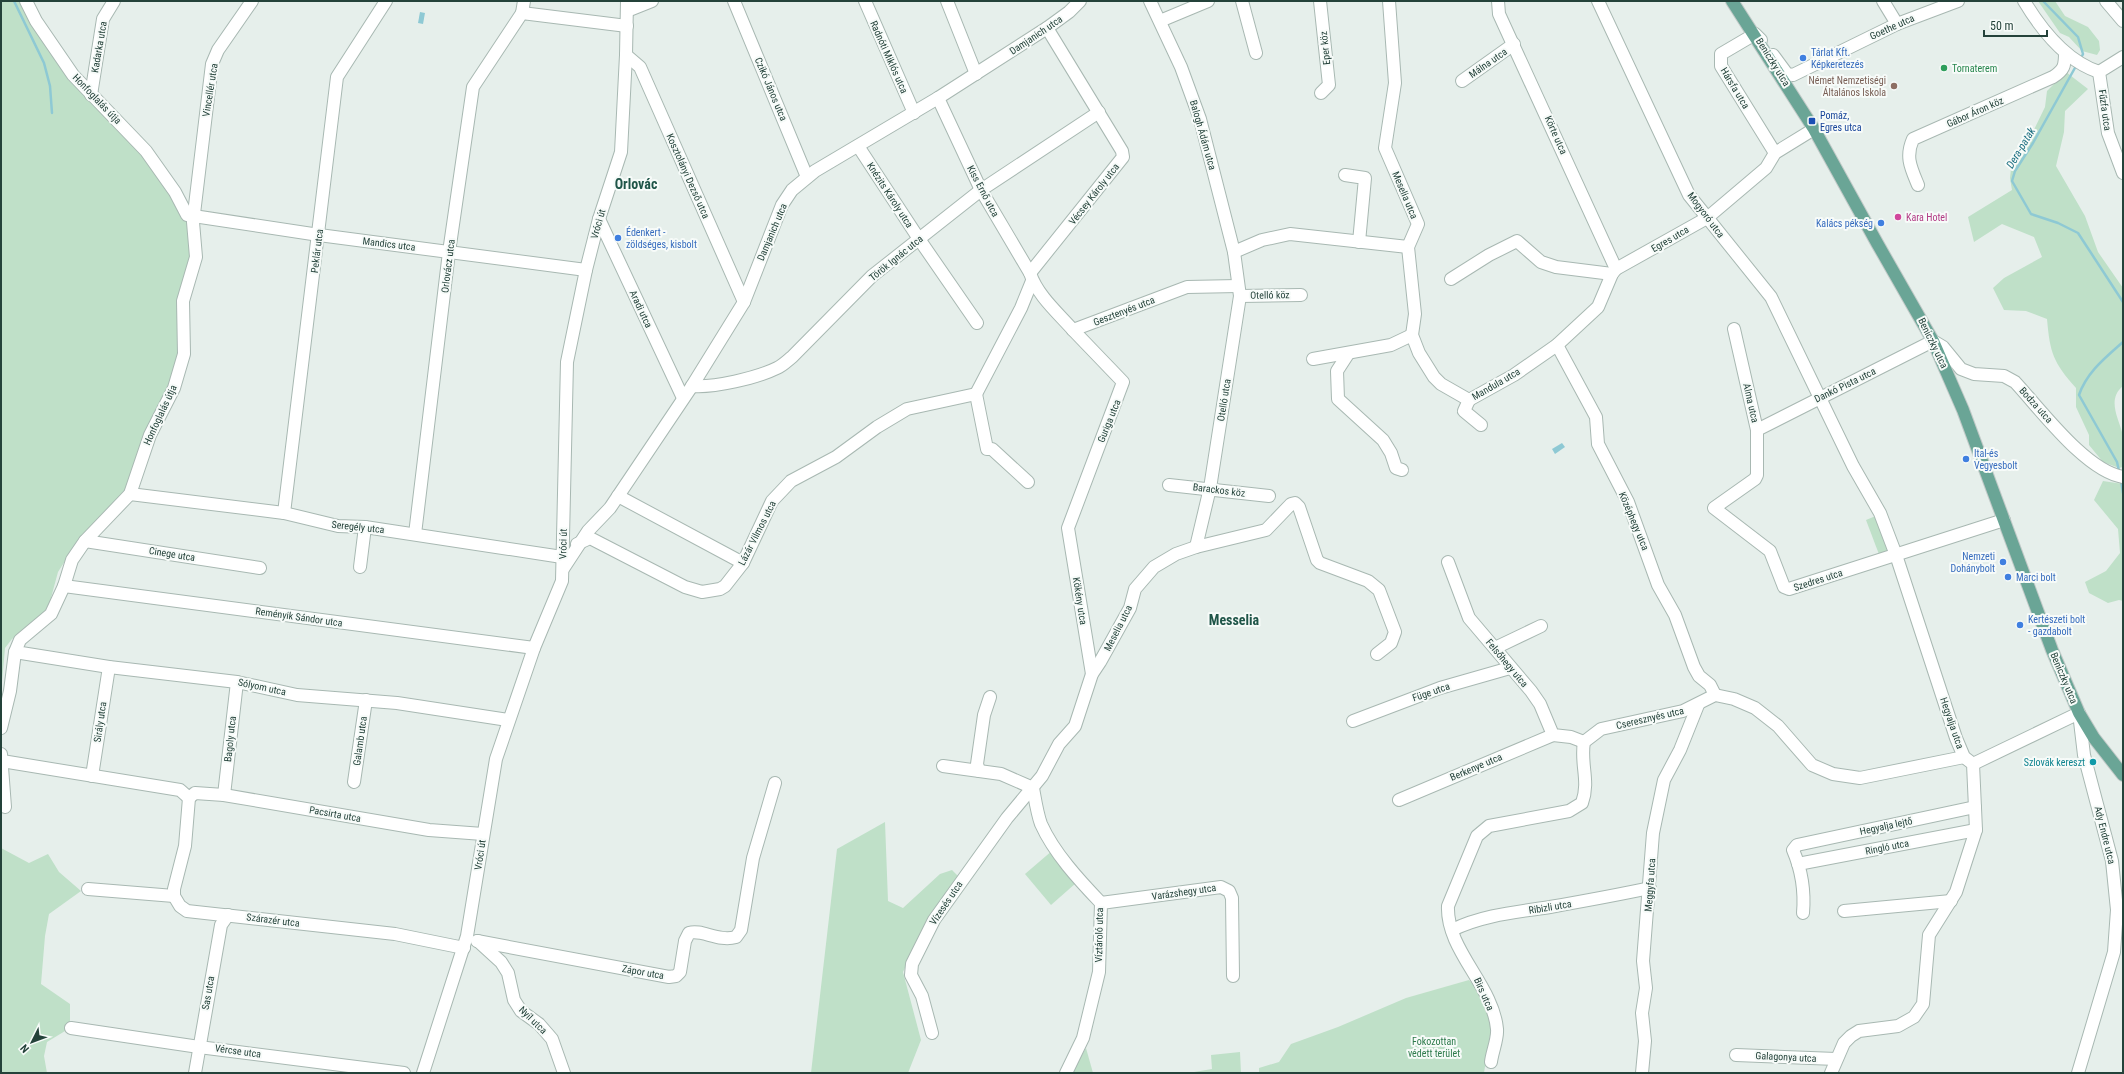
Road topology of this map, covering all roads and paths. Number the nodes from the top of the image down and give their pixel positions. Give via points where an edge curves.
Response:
1 (26, 1) edge
2 (114, 1) edge
3 (252, 1) edge
4 (386, 1) edge
5 (524, 1) edge
6 (652, 1) edge
7 (734, 1) edge
8 (865, 1) edge
9 (948, 1) edge
10 (1080, 1) edge
11 (1150, 1) edge
12 (1208, 1) edge
13 (1242, 1) edge
14 (1320, 1) edge
15 (1389, 1) edge
16 (1498, 1) edge
17 (1598, 1) edge
18 (1732, 1) edge
19 (1883, 1) edge
20 (1958, 1) edge
21 (2024, 1) edge
22 (2106, 1) edge
23 (627, 6) edge
24 (522, 13) junction
25 (1160, 20) junction
26 (2123, 22) edge
27 (1897, 24) junction
28 (626, 26) junction
29 (1047, 28) junction
30 (1755, 34) junction
31 (1514, 44) junction
32 (1256, 53) dead end
33 (626, 55) junction
34 (2069, 55) junction
35 (2123, 57) edge
36 (2099, 72) junction
37 (976, 74) junction
38 (1462, 81) dead end
39 (1321, 93) dead end
40 (91, 95) junction
41 (938, 98) junction
42 (1100, 112) junction
43 (914, 113) junction
44 (1814, 129) junction
45 (858, 146) junction
46 (1775, 153) junction
47 (2123, 173) edge
48 (1345, 175) dead end
49 (807, 177) junction
50 (1918, 184) dead end
51 (197, 189) junction
52 (981, 190) junction
53 (179, 199) junction
54 (194, 217) junction
55 (1707, 218) junction
56 (599, 219) junction
57 (319, 235) junction
58 (918, 239) junction
59 (1359, 242) junction
60 (1408, 247) junction
61 (449, 252) junction
62 (1234, 252) junction
63 (586, 270) junction
64 (1614, 272) junction
65 (1031, 277) junction
66 (1451, 279) dead end
67 (1239, 291) junction
68 (1301, 295) dead end
69 (744, 302) junction
70 (977, 323) dead end
71 (1734, 329) dead end
72 (1073, 330) junction
73 (1412, 335) junction
74 (1933, 341) junction
75 (1557, 345) junction
76 (1348, 354) junction
77 (1313, 359) dead end
78 (692, 386) junction
79 (976, 394) junction
80 (1820, 397) junction
81 (683, 398) junction
82 (1469, 400) junction
83 (1481, 425) dead end
84 (1757, 430) junction
85 (1402, 470) dead end
86 (2118, 476) edge
87 (1755, 479) joint
88 (1028, 482) dead end
89 (1169, 485) dead end
90 (1210, 488) junction
91 (130, 494) junction
92 (618, 496) junction
93 (1269, 496) dead end
94 (284, 513) junction
95 (2004, 520) junction
96 (365, 527) junction
97 (1068, 528) joint
98 (415, 534) junction
99 (85, 541) junction
100 (563, 541) junction
101 (580, 543) junction
102 (1196, 547) junction
103 (1896, 555) junction
104 (1448, 562) dead end
105 (563, 563) junction
106 (743, 563) junction
107 (360, 567) dead end
108 (260, 568) dead end
109 (64, 586) junction
110 (1541, 626) dead end
111 (534, 648) junction
112 (1495, 648) junction
113 (15, 652) junction
114 (1377, 654) dead end
115 (109, 667) junction
116 (1510, 668) junction
117 (1092, 674) junction
118 (237, 682) junction
119 (1715, 695) junction
120 (990, 697) dead end
121 (366, 700) junction
122 (1698, 705) junction
123 (2079, 713) junction
124 (508, 720) junction
125 (1353, 721) dead end
126 (1, 728) edge
127 (1553, 735) junction
128 (1584, 742) junction
129 (2, 758) edge
130 (1968, 761) junction
131 (943, 766) dead end
132 (979, 771) junction
133 (2123, 775) edge
134 (92, 776) junction
135 (354, 782) dead end
136 (775, 783) dead end
137 (1033, 788) junction
138 (224, 795) junction
139 (188, 798) junction
140 (1399, 800) dead end
141 (5, 807) dead end
142 (1975, 807) junction
143 (1976, 830) junction
144 (483, 834) junction
145 (2118, 859) edge
146 (1798, 864) junction
147 (1650, 888) junction
148 (88, 889) dead end
149 (174, 896) junction
150 (1951, 901) junction
151 (1100, 903) junction
152 (1844, 911) dead end
153 (1802, 913) dead end
154 (228, 915) junction
155 (1452, 930) junction
156 (469, 942) junction
157 (1233, 976) dead end
158 (71, 1028) dead end
159 (932, 1033) dead end
160 (199, 1047) junction
161 (1736, 1055) dead end
162 (1836, 1059) junction
163 (1490, 1062) dead end
164 (195, 1073) edge
165 (404, 1073) edge
166 (423, 1073) edge
167 (564, 1073) edge
168 (1066, 1073) edge
169 (1642, 1073) edge
170 (1830, 1073) edge
171 (2078, 1073) edge

1 - 40 street, Honfoglalás útja via 36,21 73,75
2 - 40 street, Kadarka utca via 103,19
3 - 51 street, Vincellér utca via 218,50 212,64
4 - 57 street, Peklár utca via 337,77
5 - 24 street, Orlovácz utca
6 - 23 street
7 - 49 street, Czikó János utca
8 - 43 street, Radnóti Miklós utca
9 - 37 street
10 - 29 street, Damjanich utca
11 - 25 street, Balogh Ádám utca
12 - 25 street
13 - 32 street
14 - 39 street, Eper köz via 1329,85
15 - 60 street, Meselia utca via 1395,83 1385,148 1418,224
16 - 31 street, Körte utca via 1499,14
17 - 55 street, Mogyoró utca via 1689,195
18 - 30 main road, Beniczky utca
19 - 27 street
20 - 27 street, Goethe utca
21 - 34 street via 2053,41
22 - 26 street
23 - 28 street, Vróci út
24 - 28 street
24 - 61 street, Orlovácz utca via 473,86
25 - 62 street, Balogh Ádám utca via 1200,119
27 - 30 street, Goethe utca via 1790,75
28 - 33 street, Vróci út
29 - 37 street, Damjanich utca
29 - 42 street, Vécsey Károly utca
30 - 44 main road, Beniczky utca
30 - 46 street, Hársfa utca via 1721,54 1721,66
31 - 38 street, Málna utca
31 - 64 street, Körte utca
33 - 56 street, Vróci út via 621,152
33 - 69 street, Kosztolányi Dezső utca via 640,67
34 - 36 street via 2086,68
34 - 50 street, Gábor Áron köz via 2062,71 2053,77 1913,139 1908,156
35 - 36 street
36 - 47 street, Fűzfa utca via 2108,133
37 - 41 street, Damjanich utca
40 - 53 street, Honfoglalás útja via 146,151
41 - 43 street, Damjanich utca
41 - 52 street, Kiss Ernő utca
42 - 52 street, Török Ignác utca
42 - 65 street, Vécsey Károly utca via 1123,157
43 - 45 street, Damjanich utca
44 - 46 street, Egres utca
44 - 74 main road, Beniczky utca
45 - 49 street, Damjanich utca
45 - 58 street, Knézits Károly utca
46 - 55 street, Egres utca via 1766,168
48 - 59 street via 1365,178
49 - 69 street, Damjanich utca via 792,190 782,205
51 - 53 street
51 - 54 street, Vincellér utca
52 - 58 street, Török Ignác utca
52 - 65 street, Kiss Ernő utca
53 - 54 street, Honfoglalás útja via 187,215
54 - 57 street, Mandics utca
54 - 91 street, Honfoglalás útja via 196,257 183,301 184,354 174,388 148,440
55 - 64 street, Egres utca
55 - 80 street, Mogyoró utca via 1772,297
56 - 63 street, Vróci út
56 - 81 street, Aradi utca
57 - 61 street, Mandics utca
57 - 94 street, Peklár utca
58 - 70 street, Knézits Károly utca
58 - 78 street, Török Ignác utca via 872,276 778,368 765,374 706,387
59 - 60 street
59 - 62 street via 1290,234 1262,240
60 - 73 street, Meselia utca via 1415,314
61 - 63 street, Mandics utca
61 - 98 street, Orlovácz utca
62 - 67 street, Otelló utca
63 - 100 street, Vróci út via 567,362
64 - 66 street via 1556,267 1541,262 1518,241 1489,255
64 - 75 street via 1598,307
65 - 72 street via 1050,305
65 - 79 street, Vécsey Károly utca via 1021,308
67 - 68 street, Otelló köz
67 - 72 street, Gesztenyés utca via 1187,287
67 - 90 street, Otelló utca
69 - 78 street, Damjanich utca
71 - 84 street, Alma utca
72 - 97 street, Guriga utca via 1123,384
73 - 76 street via 1391,345
73 - 82 street, Mandula utca via 1418,353 1434,377 1441,384
74 - 80 street, Dankó Pista utca
74 - 86 street, Bodza utca via 1943,347 1961,369 1974,374 2004,376 2015,382 2070,442 2103,471
74 - 95 main road, Beniczky utca via 1955,390
75 - 82 street, Mandula utca via 1514,375
75 - 119 street, Középhegy utca via 1596,417 1598,444 1628,502 1658,585 1675,615 1694,667
76 - 77 street
76 - 85 street via 1337,371 1338,399 1383,440 1396,468
78 - 81 street, Damjanich utca
79 - 88 street via 987,449 992,449
79 - 106 street, Lázár Vilmos utca via 907,409 836,457 791,481 772,501
80 - 84 street, Dankó Pista utca
80 - 103 street, Hegyalja utca via 1853,466 1880,513
81 - 92 street, Damjanich utca
82 - 83 street via 1464,411
84 - 87 street, Alma utca
87 - 103 street, Szedres utca via 1714,508 1769,550 1784,587 1788,589
89 - 90 street, Barackos köz
90 - 93 street, Barackos köz
90 - 102 street, Otelló utca
91 - 94 street, Seregély utca
91 - 99 street, Honfoglalás útja
92 - 101 street, Damjanich utca
92 - 106 street
94 - 96 street, Seregély utca via 338,526
95 - 103 street, Szedres utca
95 - 123 main road, Beniczky utca via 2052,650
96 - 98 street, Seregély utca
96 - 107 street
97 - 117 street, Kökény utca
98 - 105 street, Seregély utca
99 - 108 street, Cinege utca
99 - 109 street, Honfoglalás útja via 72,560
100 - 101 street via 571,544
100 - 105 street, Vróci út
101 - 105 street, Damjanich utca
101 - 106 street, Lázár Vilmos utca via 590,538 685,587 702,592 725,586
102 - 114 street, Meselia utca via 1266,530 1295,503 1299,507 1320,563 1368,580 1379,590 1396,632 1391,643
102 - 117 street, Meselia utca via 1176,554 1154,567 1136,589 1130,608
103 - 130 street, Hegyalja utca
104 - 112 street, Felsőhegy utca via 1469,618
105 - 111 street, Vróci út via 562,581
109 - 111 street, Reményik Sándor utca
109 - 113 street, Honfoglalás útja via 51,614 20,640
110 - 112 street
111 - 124 street, Vróci út
112 - 116 street, Felsőhegy utca
113 - 115 street, Sólyom utca
113 - 126 street, Honfoglalás útja via 10,691
115 - 118 street, Sólyom utca
115 - 134 street, Sirály utca
116 - 125 street, Füge utca via 1440,688
116 - 127 street, Felsőhegy utca via 1540,704
117 - 137 street, Meselia utca via 1075,726 1059,744 1047,769
118 - 121 street, Sólyom utca via 296,695
118 - 138 street, Bagoly utca
119 - 122 street, Cseresznyés utca
119 - 130 street via 1734,698 1755,708 1778,726 1812,765 1833,774 1860,778
120 - 132 street via 984,715 977,764
121 - 124 street, Sólyom utca
121 - 135 street, Galamb utca
122 - 128 street, Cseresznyés utca via 1683,711 1601,730
122 - 147 street, Meggyfa utca via 1680,750 1664,780 1653,833
123 - 130 street
123 - 133 main road, Beniczky utca via 2094,738
123 - 145 street, Ady Endre utca via 2084,755
124 - 144 street, Vróci út via 496,759
127 - 128 street via 1572,737
127 - 140 street, Berkenye utca
128 - 155 street via 1586,791 1582,803 1569,811 1489,826 1477,836 1448,906 1447,916
129 - 134 street
129 - 141 street
130 - 142 street, Hegyalja utca
131 - 132 street
132 - 137 street via 1001,774
134 - 139 street via 180,790
136 - 156 street, Zápor utca via 753,858 741,930 736,937 729,939 694,931 689,933 685,941 680,972 676,976 662,976
137 - 151 street, Víztároló utca via 1040,822 1046,833 1081,883
137 - 159 street, Vízesés utca via 1007,818 934,920 912,964 911,975 922,996
138 - 139 street, Pacsirta utca via 195,793
138 - 144 street, Pacsirta utca via 429,830
139 - 149 street via 185,846
142 - 143 street, Hegyalja utca
142 - 146 street, Hegyalja lejtő via 1797,845 1793,850
143 - 146 street, Ringló utca
143 - 150 street, Hegyalja utca
144 - 156 street, Vróci út
145 - 171 street, Ady Endre utca via 2114,952
146 - 153 street via 1804,891
147 - 155 street, Ribizli utca via 1494,916
147 - 169 street, Meggyfa utca via 1643,961 1646,988 1642,1013 1645,1041
148 - 149 street
149 - 154 street, Szárazér utca via 180,906 187,910
150 - 152 street
150 - 162 street, Hegyalja utca via 1929,935 1923,1004 1919,1011 1898,1026 1859,1031 1844,1043
151 - 157 street, Varázshegy utca via 1221,886 1229,891 1232,898
151 - 168 street, Víztároló utca via 1099,972 1084,1038
154 - 156 street, Szárazér utca
154 - 160 street, Sas utca via 221,925
155 - 163 street, Birs utca via 1467,964 1480,982 1498,1030
156 - 166 street, Vróci út
156 - 167 street, Nyíl utca via 501,962 508,973 514,1000 521,1011 539,1024 552,1039
158 - 160 street, Vércse utca
160 - 164 street, Sas utca
160 - 165 street, Vércse utca
161 - 162 street, Galagonya utca
162 - 170 street, Hegyalja utca

